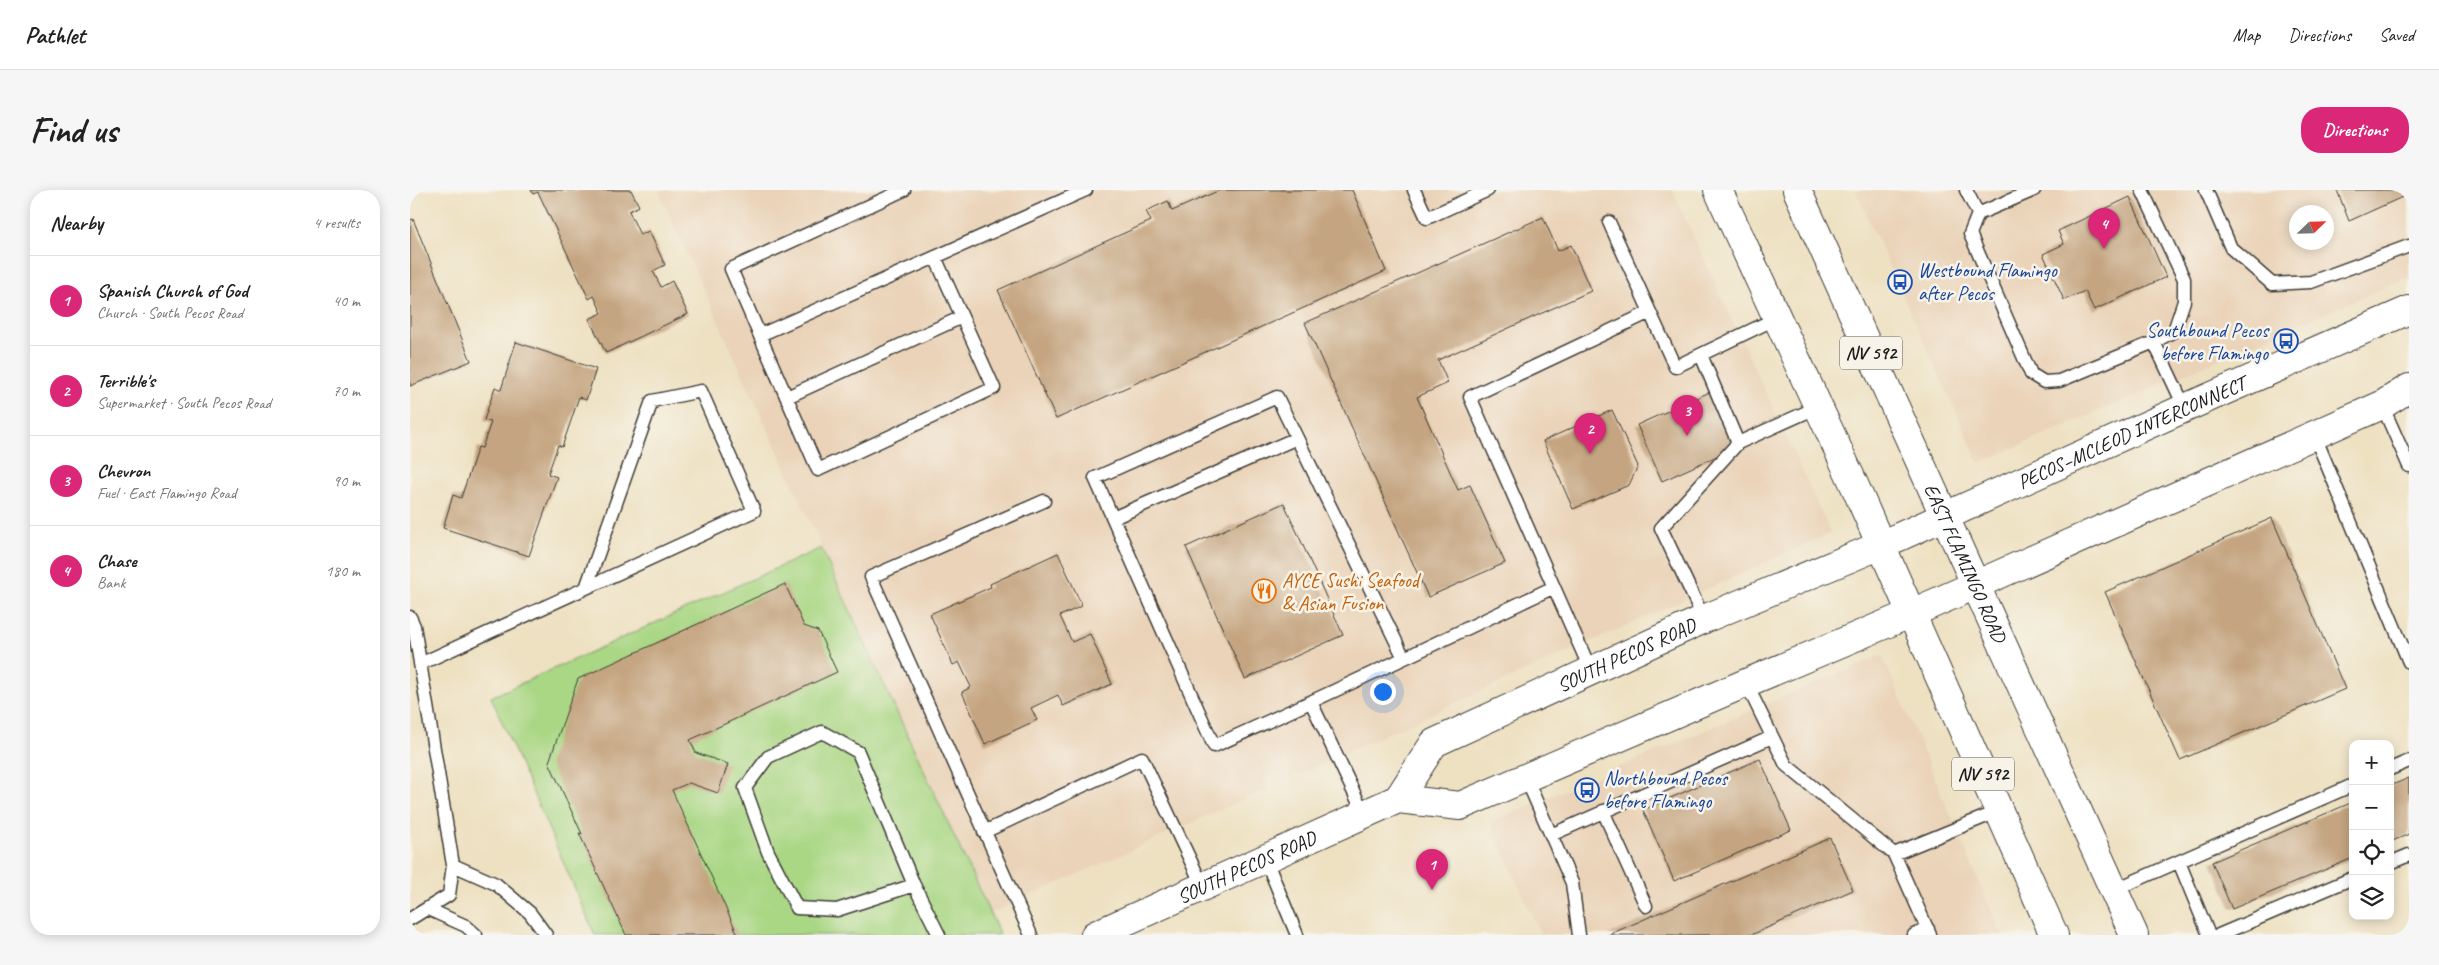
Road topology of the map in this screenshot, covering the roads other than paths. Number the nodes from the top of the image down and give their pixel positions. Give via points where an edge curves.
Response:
1 (904, 190) edge
2 (1086, 190) edge
3 (1414, 190) edge
4 (1488, 190) edge
5 (1718, 190) edge
6 (1966, 190) edge
7 (2034, 190) edge
8 (2142, 190) edge
9 (2206, 190) edge
10 (1801, 191) edge
11 (1978, 214) junction
12 (1610, 222) dead end
13 (2409, 246) edge
14 (935, 257) junction
15 (2409, 310) edge
16 (1650, 312) junction
17 (962, 316) junction
18 (1776, 318) junction
19 (760, 335) junction
20 (2154, 342) junction
21 (1701, 355) junction
22 (2409, 388) edge
23 (787, 397) junction
24 (2382, 405) junction
25 (1818, 407) junction
26 (2186, 408) junction
27 (2314, 434) junction
28 (1297, 438) junction
29 (1738, 442) junction
30 (2409, 466) edge
31 (1044, 501) dead end
32 (1945, 516) junction
33 (1113, 518) junction
34 (1881, 545) junction
35 (1974, 586) junction
36 (1554, 587) junction
37 (586, 588) junction
38 (1912, 613) junction
39 (410, 617) edge
40 (1704, 619) junction
41 (1404, 658) junction
42 (2409, 662) edge
43 (420, 664) junction
44 (1591, 671) junction
45 (1746, 683) junction
46 (1311, 702) junction
47 (1772, 737) junction
48 (2409, 761) edge
49 (2394, 767) edge
50 (1526, 778) junction
51 (2349, 787) edge
52 (1398, 799) junction
53 (1603, 811) junction
54 (1999, 812) junction
55 (1364, 814) junction
56 (984, 832) junction
57 (1551, 835) junction
58 (1894, 854) junction
59 (2409, 854) edge
60 (1265, 858) junction
61 (2394, 860) edge
62 (2179, 862) junction
63 (453, 865) junction
64 (2349, 880) edge
65 (914, 885) junction
66 (1203, 887) junction
67 (2114, 890) junction
68 (1646, 906) dead end
69 (428, 909) junction
70 (410, 919) edge
71 (1929, 932) edge
72 (476, 935) edge
73 (546, 935) edge
74 (939, 935) edge
75 (1031, 935) edge
76 (1095, 935) edge
77 (1297, 935) edge
78 (1579, 935) edge
79 (1914, 935) edge
80 (2054, 935) edge
81 (2134, 935) edge
82 (2209, 935) edge
83 (2220, 935) edge

1 - 19 lane via 732,268
2 - 14 lane
3 - 4 lane via 1427,218
5 - 18 main road, NV 592
6 - 11 lane
7 - 11 lane
8 - 20 lane via 2184,280 2184,301 2174,330
9 - 13 lane via 2231,248 2272,284 2311,282
10 - 32 main road, EAST FLAMINGO ROAD / NV 592
11 - 20 lane via 1970,234 2031,374 2044,382 2058,381
12 - 16 lane
14 - 17 lane
14 - 19 lane
15 - 26 main road, PECOS–MCLEOD INTERCONNECT
16 - 21 lane via 1675,367
16 - 36 lane via 1470,396
17 - 23 lane
17 - 23 lane via 994,388 827,466 818,470
18 - 21 lane
18 - 25 main road, NV 592
19 - 23 lane
20 - 26 lane
21 - 29 lane
22 - 24 main road
24 - 27 main road
24 - 30 lane
25 - 29 lane
25 - 34 main road, NV 592
26 - 32 main road, PECOS–MCLEOD INTERCONNECT
27 - 35 main road
27 - 42 lane
28 - 33 lane
28 - 33 lane via 1276,397 1096,478
28 - 41 lane
29 - 40 lane via 1661,528
31 - 56 lane via 871,577
32 - 34 main road, PECOS–MCLEOD INTERCONNECT
32 - 35 main road, EAST FLAMINGO ROAD / NV 592
33 - 46 lane via 1214,746
34 - 38 main road, NV 592
34 - 40 main road, SOUTH PECOS ROAD
35 - 38 main road
35 - 67 main road, EAST FLAMINGO ROAD / NV 592
36 - 41 lane
36 - 44 lane
37 - 37 lane via 754,511 701,391 652,401
37 - 43 lane
38 - 45 main road
38 - 54 main road, NV 592
39 - 43 lane
40 - 44 main road, SOUTH PECOS ROAD
41 - 46 lane
43 - 63 lane
44 - 52 main road, SOUTH PECOS ROAD via 1434,743
45 - 47 lane
45 - 50 main road
46 - 55 lane
47 - 53 lane
47 - 58 lane via 1786,765
48 - 49 lane
50 - 52 main road via 1460,806
50 - 57 lane
51 - 62 lane
52 - 55 main road, SOUTH PECOS ROAD
53 - 57 lane
53 - 68 lane
54 - 58 lane
54 - 80 main road, NV 592
55 - 60 main road, SOUTH PECOS ROAD
56 - 66 lane via 1142,758
56 - 75 lane
57 - 78 lane via 1572,883
58 - 71 lane
59 - 61 lane
60 - 66 main road, SOUTH PECOS ROAD
60 - 77 lane
62 - 67 lane
62 - 82 lane
63 - 69 lane via 449,895
63 - 73 lane via 496,884 530,913
64 - 83 lane
65 - 65 lane via 858,752 822,732 768,757 745,788 768,852 797,908 837,910
65 - 74 lane
66 - 76 main road, SOUTH PECOS ROAD
67 - 81 main road, EAST FLAMINGO ROAD / NV 592
69 - 70 lane
69 - 72 lane via 466,926
71 - 79 lane

